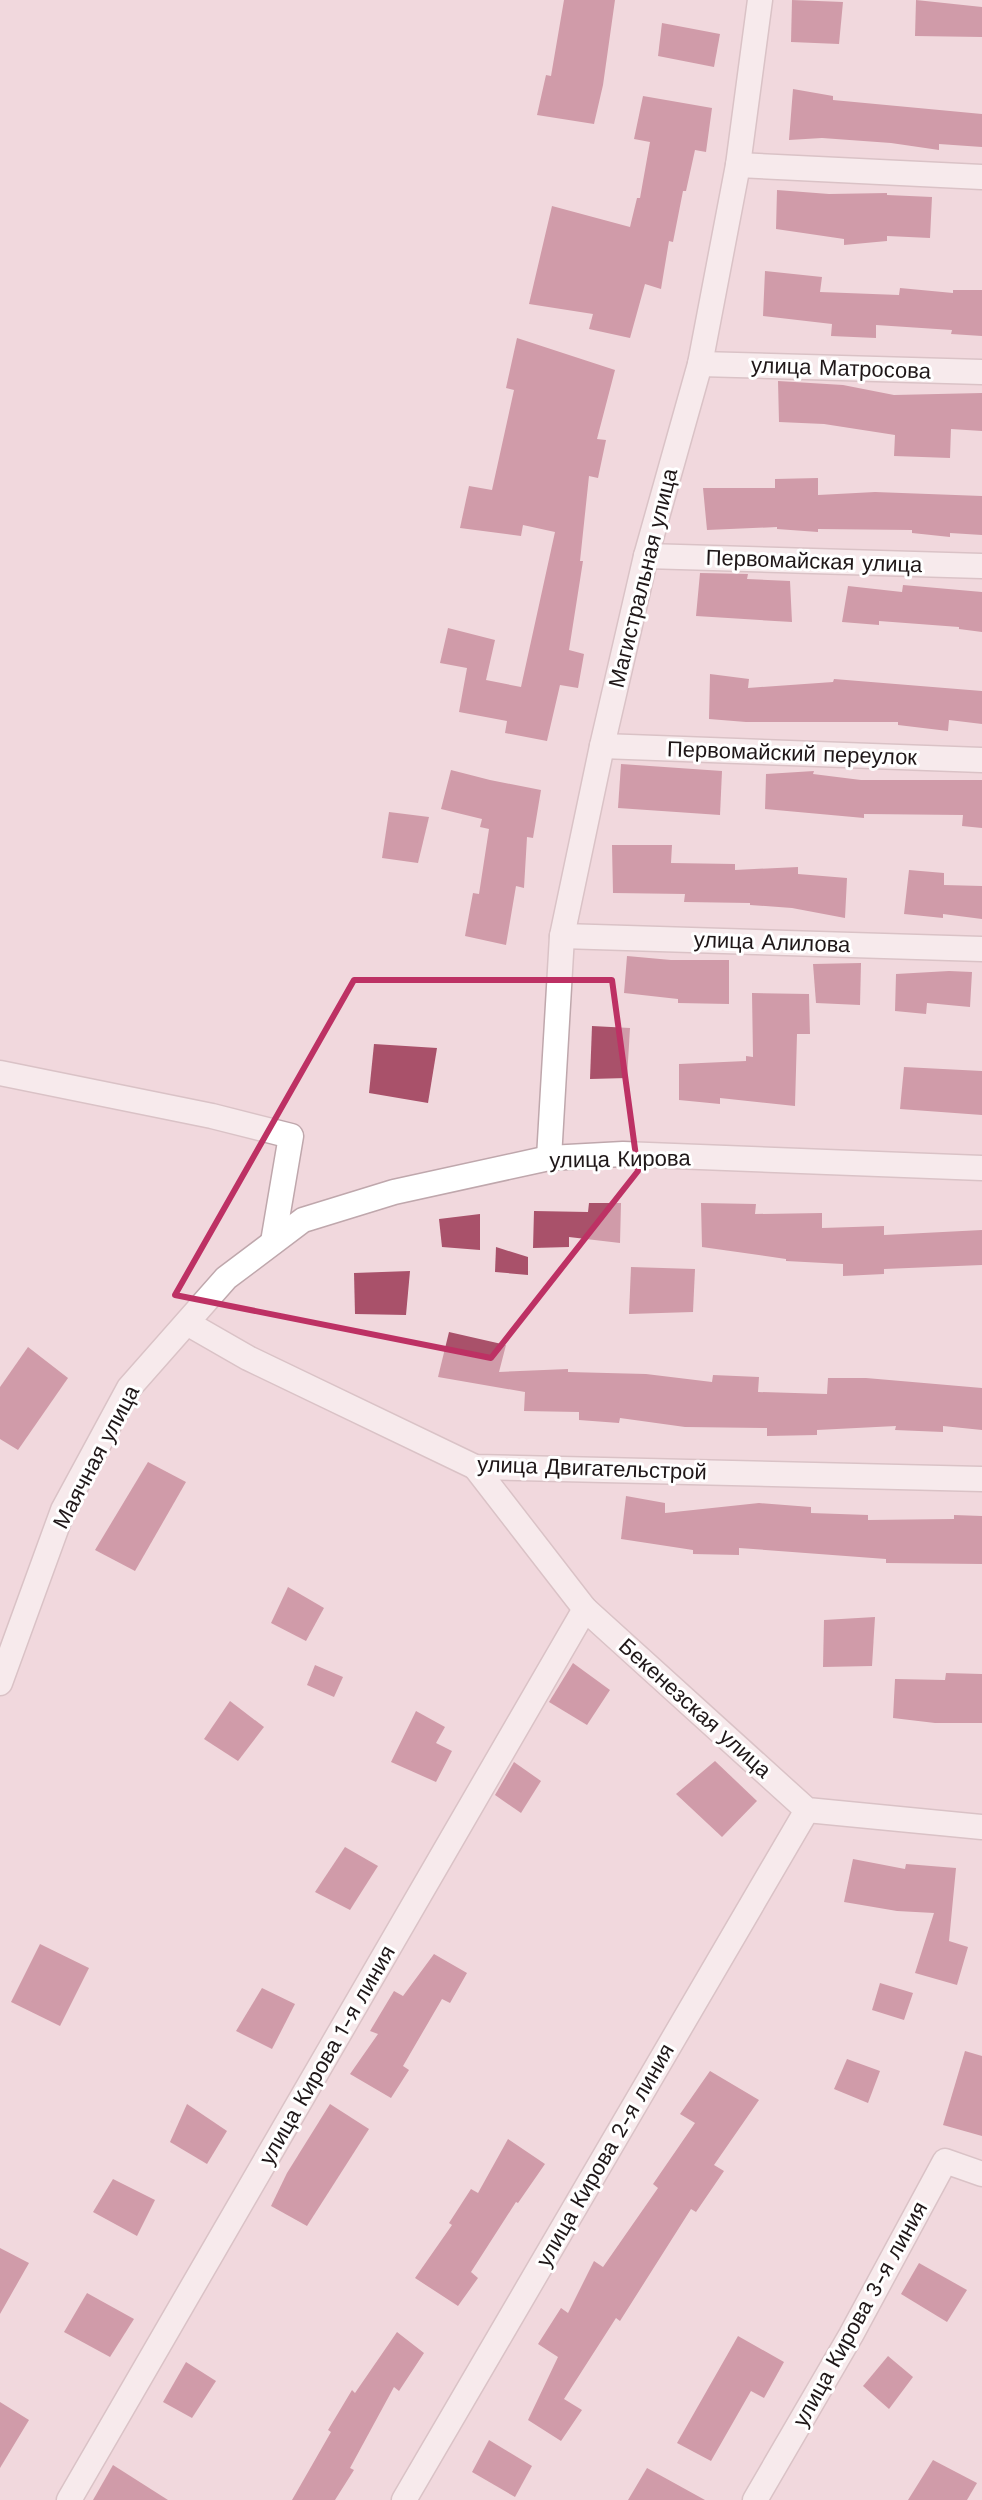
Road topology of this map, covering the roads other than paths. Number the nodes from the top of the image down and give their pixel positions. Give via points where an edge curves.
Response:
1 (760, 0) edge
2 (738, 165) junction
3 (982, 177) edge
4 (700, 364) junction
5 (982, 372) edge
6 (646, 556) junction
7 (982, 566) edge
8 (602, 746) junction
9 (982, 760) edge
10 (562, 936) junction
11 (982, 949) edge
12 (0, 1073) edge
13 (549, 1158) junction
14 (982, 1168) edge
15 (273, 1242) junction
16 (187, 1323) junction
17 (475, 1467) junction
18 (982, 1479) edge
19 (585, 1609) junction
20 (0, 1683) edge
21 (807, 1810) junction
22 (982, 1827) edge
23 (982, 2174) edge
24 (69, 2500) edge
25 (404, 2500) edge
26 (755, 2500) edge

1 - 2 street, Магистральная улица
2 - 3 street
2 - 4 street, Магистральная улица
4 - 5 street, улица Матросова
4 - 6 street, Магистральная улица
6 - 7 street, Первомайская улица
6 - 8 street, Магистральная улица
8 - 9 street, Первомайский переулок
8 - 10 street, Магистральная улица
10 - 11 street, улица Алилова
10 - 13 street, Магистральная улица
12 - 15 street via 291,1136
13 - 14 street, улица Кирова via 623,1154
13 - 15 street, улица Кирова via 357,1202 303,1220
15 - 16 street, Маячная улица via 226,1278
16 - 17 street, улица Двигательстрой via 248,1358
16 - 20 street, Маячная улица via 129,1388 63,1510
17 - 18 street, улица Двигательстрой
17 - 19 street, Бекенезская улица
19 - 21 street, Бекенезская улица
19 - 24 street, улица Кирова 1-я линия
21 - 22 street
21 - 25 street, улица Кирова 2-я линия
23 - 26 street, улица Кирова 3-я линия via 945,2161

